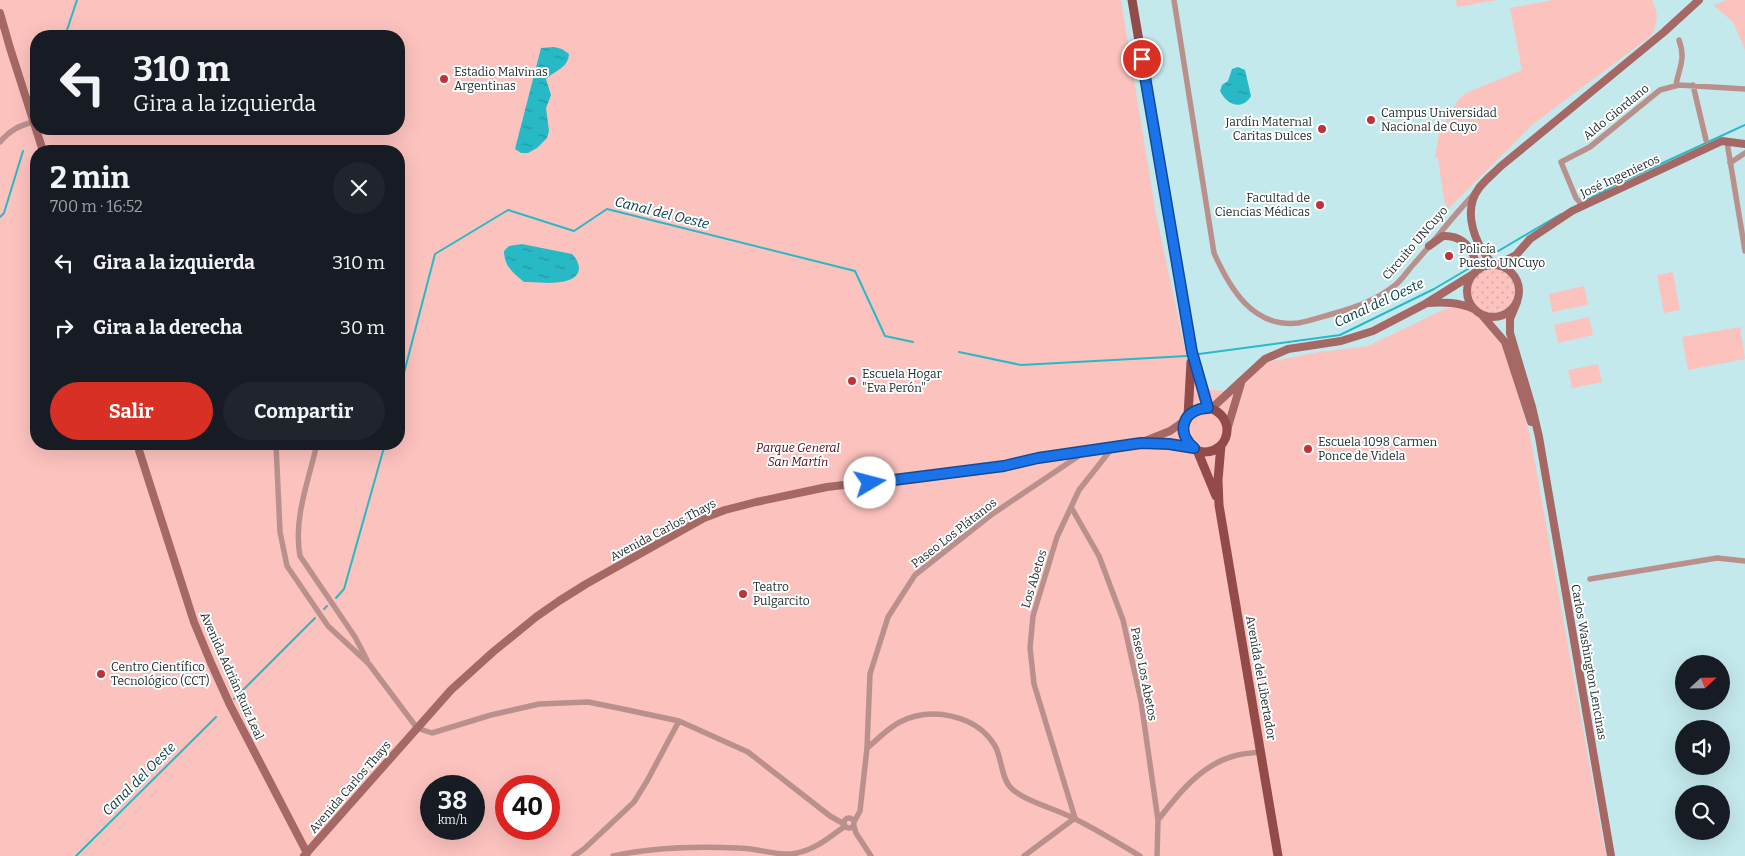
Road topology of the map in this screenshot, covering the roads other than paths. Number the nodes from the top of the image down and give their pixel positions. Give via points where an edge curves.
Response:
1 (1132, 0) edge
2 (1174, 0) edge
3 (1699, 0) edge
4 (0, 13) edge
5 (1679, 40) dead end
6 (1676, 85) junction
7 (1693, 85) junction
8 (1745, 89) edge
9 (30, 112) edge
10 (30, 123) edge
11 (1706, 140) dead end
12 (0, 142) edge
13 (1727, 142) junction
14 (1745, 144) edge
15 (1745, 152) edge
16 (1730, 163) junction
17 (1478, 188) junction
18 (1583, 206) junction
19 (1742, 217) edge
20 (1430, 246) junction
21 (1745, 251) edge
22 (1516, 254) junction
23 (1495, 265) junction
24 (1477, 271) junction
25 (1511, 272) junction
26 (1517, 302) junction
27 (1425, 304) junction
28 (1479, 312) junction
29 (1192, 352) junction
30 (1241, 383) junction
31 (1210, 408) junction
32 (1187, 418) junction
33 (1227, 430) junction
34 (1141, 443) junction
35 (1221, 445) junction
36 (1113, 447) junction
37 (1195, 449) junction
38 (139, 450) edge
39 (276, 450) edge
40 (316, 450) edge
41 (1084, 452) junction
42 (1545, 472) junction
43 (1219, 505) junction
44 (1071, 508) junction
45 (1745, 561) edge
46 (1590, 579) dead end
47 (369, 664) junction
48 (679, 721) junction
49 (417, 728) junction
50 (867, 748) junction
51 (1261, 752) junction
52 (1075, 818) junction
53 (1158, 820) junction
54 (849, 824) junction
55 (307, 855) edge
56 (574, 856) edge
57 (613, 856) edge
58 (871, 856) edge
59 (1024, 856) edge
60 (1140, 856) edge
61 (1157, 856) edge
62 (1278, 856) edge
63 (1611, 856) edge

1 - 29 main road
2 - 20 street, Circuito UNCuyo via 1214,253 1237,296 1266,319 1299,322 1362,305 1394,286
3 - 17 street, Circuito UNCuyo
4 - 9 street
5 - 6 street via 1683,63
6 - 7 street, Aldo Giordano
6 - 18 street, Aldo Giordano via 1660,90 1590,147 1561,162 1576,198
7 - 8 street, Aldo Giordano
7 - 11 street
10 - 12 street via 16,127
13 - 14 street, José Ingenieros
13 - 16 street
13 - 18 street, José Ingenieros
15 - 16 street
16 - 19 street
17 - 20 street, Circuito UNCuyo
17 - 23 street via 1473,203 1473,230 1484,255
18 - 22 street, José Ingenieros via 1530,239
19 - 21 street
20 - 24 street via 1443,236 1458,238 1474,255
22 - 23 street, José Ingenieros
22 - 25 street, José Ingenieros
23 - 24 street
23 - 25 street
24 - 27 street
24 - 28 street via 1468,292 1470,302
25 - 26 street via 1519,286
26 - 28 street via 1502,316 1491,317
26 - 42 street, Carlos Washington Lencinas via 1510,319 1510,333 1532,407
27 - 28 street via 1464,304
27 - 30 street via 1360,336 1276,353 1255,366
28 - 42 street, Carlos Washington Lencinas via 1504,342
29 - 31 main road
29 - 32 main road
30 - 31 street
30 - 33 street
31 - 32 main road via 1194,411
31 - 33 main road via 1222,416
32 - 34 street, Avenida Carlos Thays
32 - 37 main road via 1184,437
33 - 35 main road
34 - 36 street, Avenida Carlos Thays
34 - 37 street, Avenida Carlos Thays
35 - 37 main road via 1206,452
35 - 43 main road, Avenida del Libertador
36 - 41 street, Avenida Carlos Thays
36 - 44 street, Los Abetos via 1079,490
37 - 43 main road, Avenida del Libertador
38 - 55 street, Avenida Adrián Ruiz Leal via 204,647
39 - 47 street via 280,532 287,566 328,626
40 - 47 street via 298,528 300,556 355,637
41 - 49 street, Avenida Carlos Thays via 1004,466 827,487 756,502 704,518 586,584 536,617 451,690
41 - 50 street, Paseo Los Plátanos via 991,515 915,575 888,617 870,674
42 - 63 street, Carlos Washington Lencinas
43 - 51 main road, Avenida del Libertador
44 - 52 street, Los Abetos via 1057,537 1033,616 1030,648 1034,684
44 - 53 street, Paseo Los Abetos via 1099,556 1123,620 1141,701
45 - 46 street via 1718,558
47 - 49 street
48 - 49 street via 588,702 539,704 432,733
48 - 54 street via 748,752 832,818
48 - 56 street via 634,802
49 - 55 street, Avenida Carlos Thays
50 - 52 street via 900,722 920,714 960,718 991,738 1000,754 1010,787 1020,795
50 - 54 street, Paseo Los Plátanos via 860,811
51 - 53 street via 1234,756 1205,770 1178,795
51 - 62 main road, Avenida del Libertador
52 - 59 street
52 - 60 street
53 - 61 street, Paseo Los Abetos
54 - 57 street via 811,849 792,854 740,848 675,848
54 - 58 street

